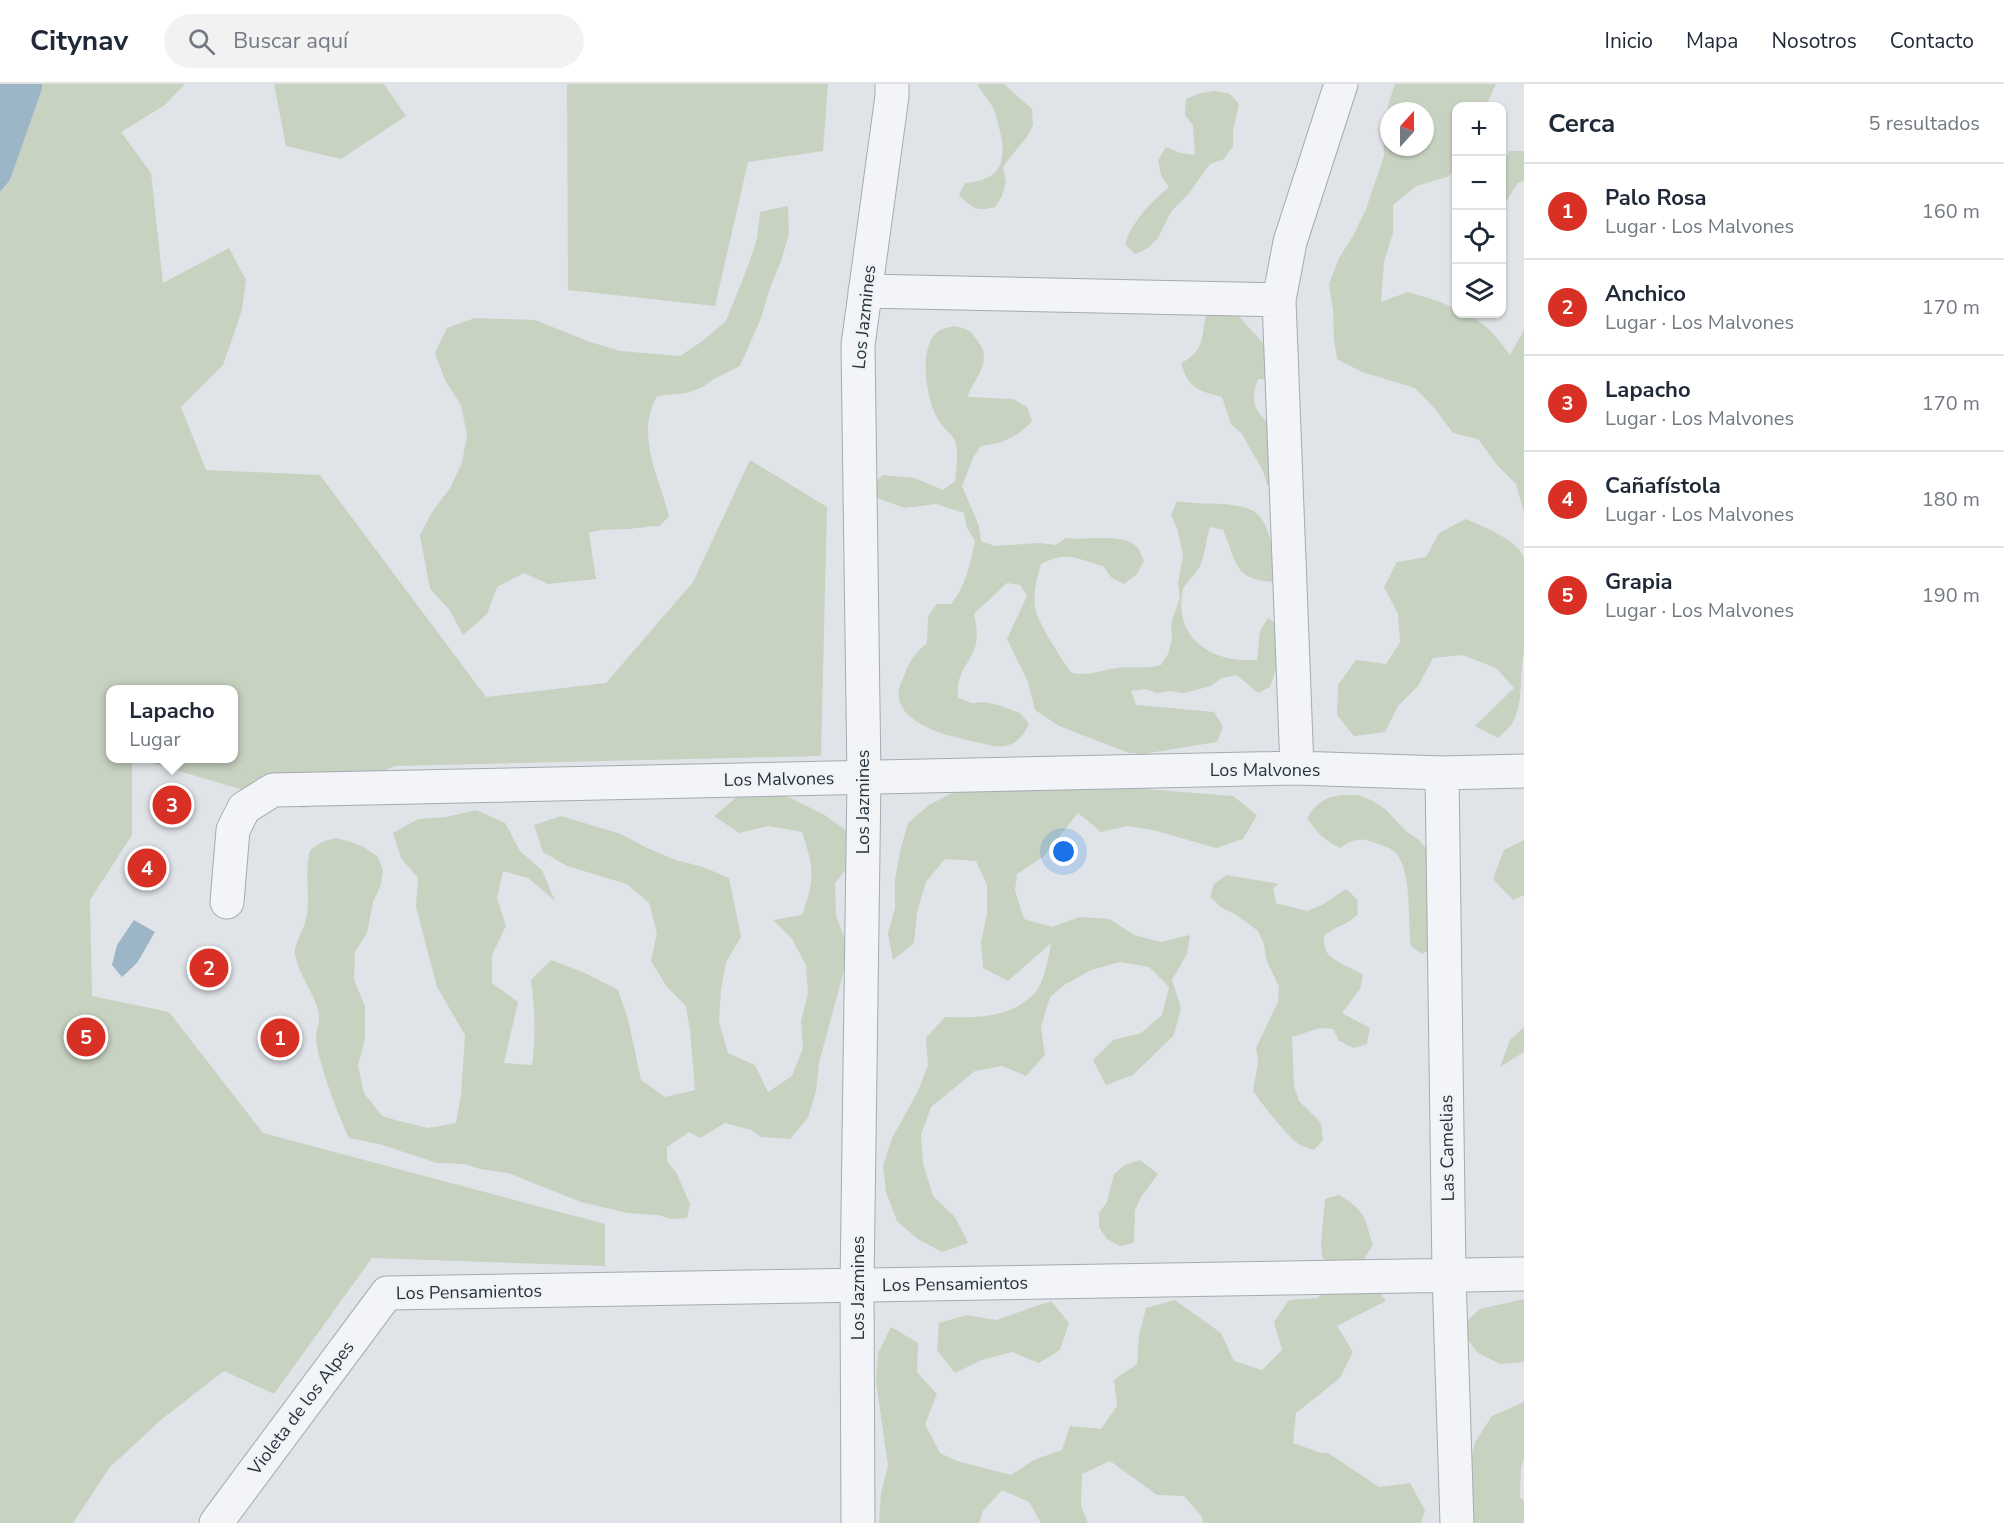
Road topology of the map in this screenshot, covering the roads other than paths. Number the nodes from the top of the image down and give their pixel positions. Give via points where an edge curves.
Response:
1 (892, 84) edge
2 (1341, 84) edge
3 (865, 291) junction
4 (1279, 300) junction
5 (1297, 768) junction
6 (1524, 771) edge
7 (1442, 773) junction
8 (864, 778) junction
9 (227, 902) dead end
10 (1449, 1274) junction
11 (1524, 1274) edge
12 (857, 1286) junction
13 (387, 1293) joint
14 (216, 1523) edge
15 (858, 1523) edge
16 (1457, 1523) edge

1 - 3 street, Los Jazmines
2 - 4 street via 1290,242
3 - 4 street
3 - 8 street, Los Jazmines via 858,345
4 - 5 street
5 - 7 street, Los Malvones
5 - 8 street, Los Malvones
6 - 7 street, Los Malvones
7 - 10 street, Las Camelias
8 - 9 street, Los Malvones via 273,790 244,808 233,830
8 - 12 street, Los Jazmines
10 - 11 street, Los Pensamientos
10 - 12 street, Los Pensamientos
10 - 16 street, Las Camelias
12 - 13 street, Los Pensamientos
12 - 15 street, Los Jazmines
13 - 14 street, Violeta de los Alpes

